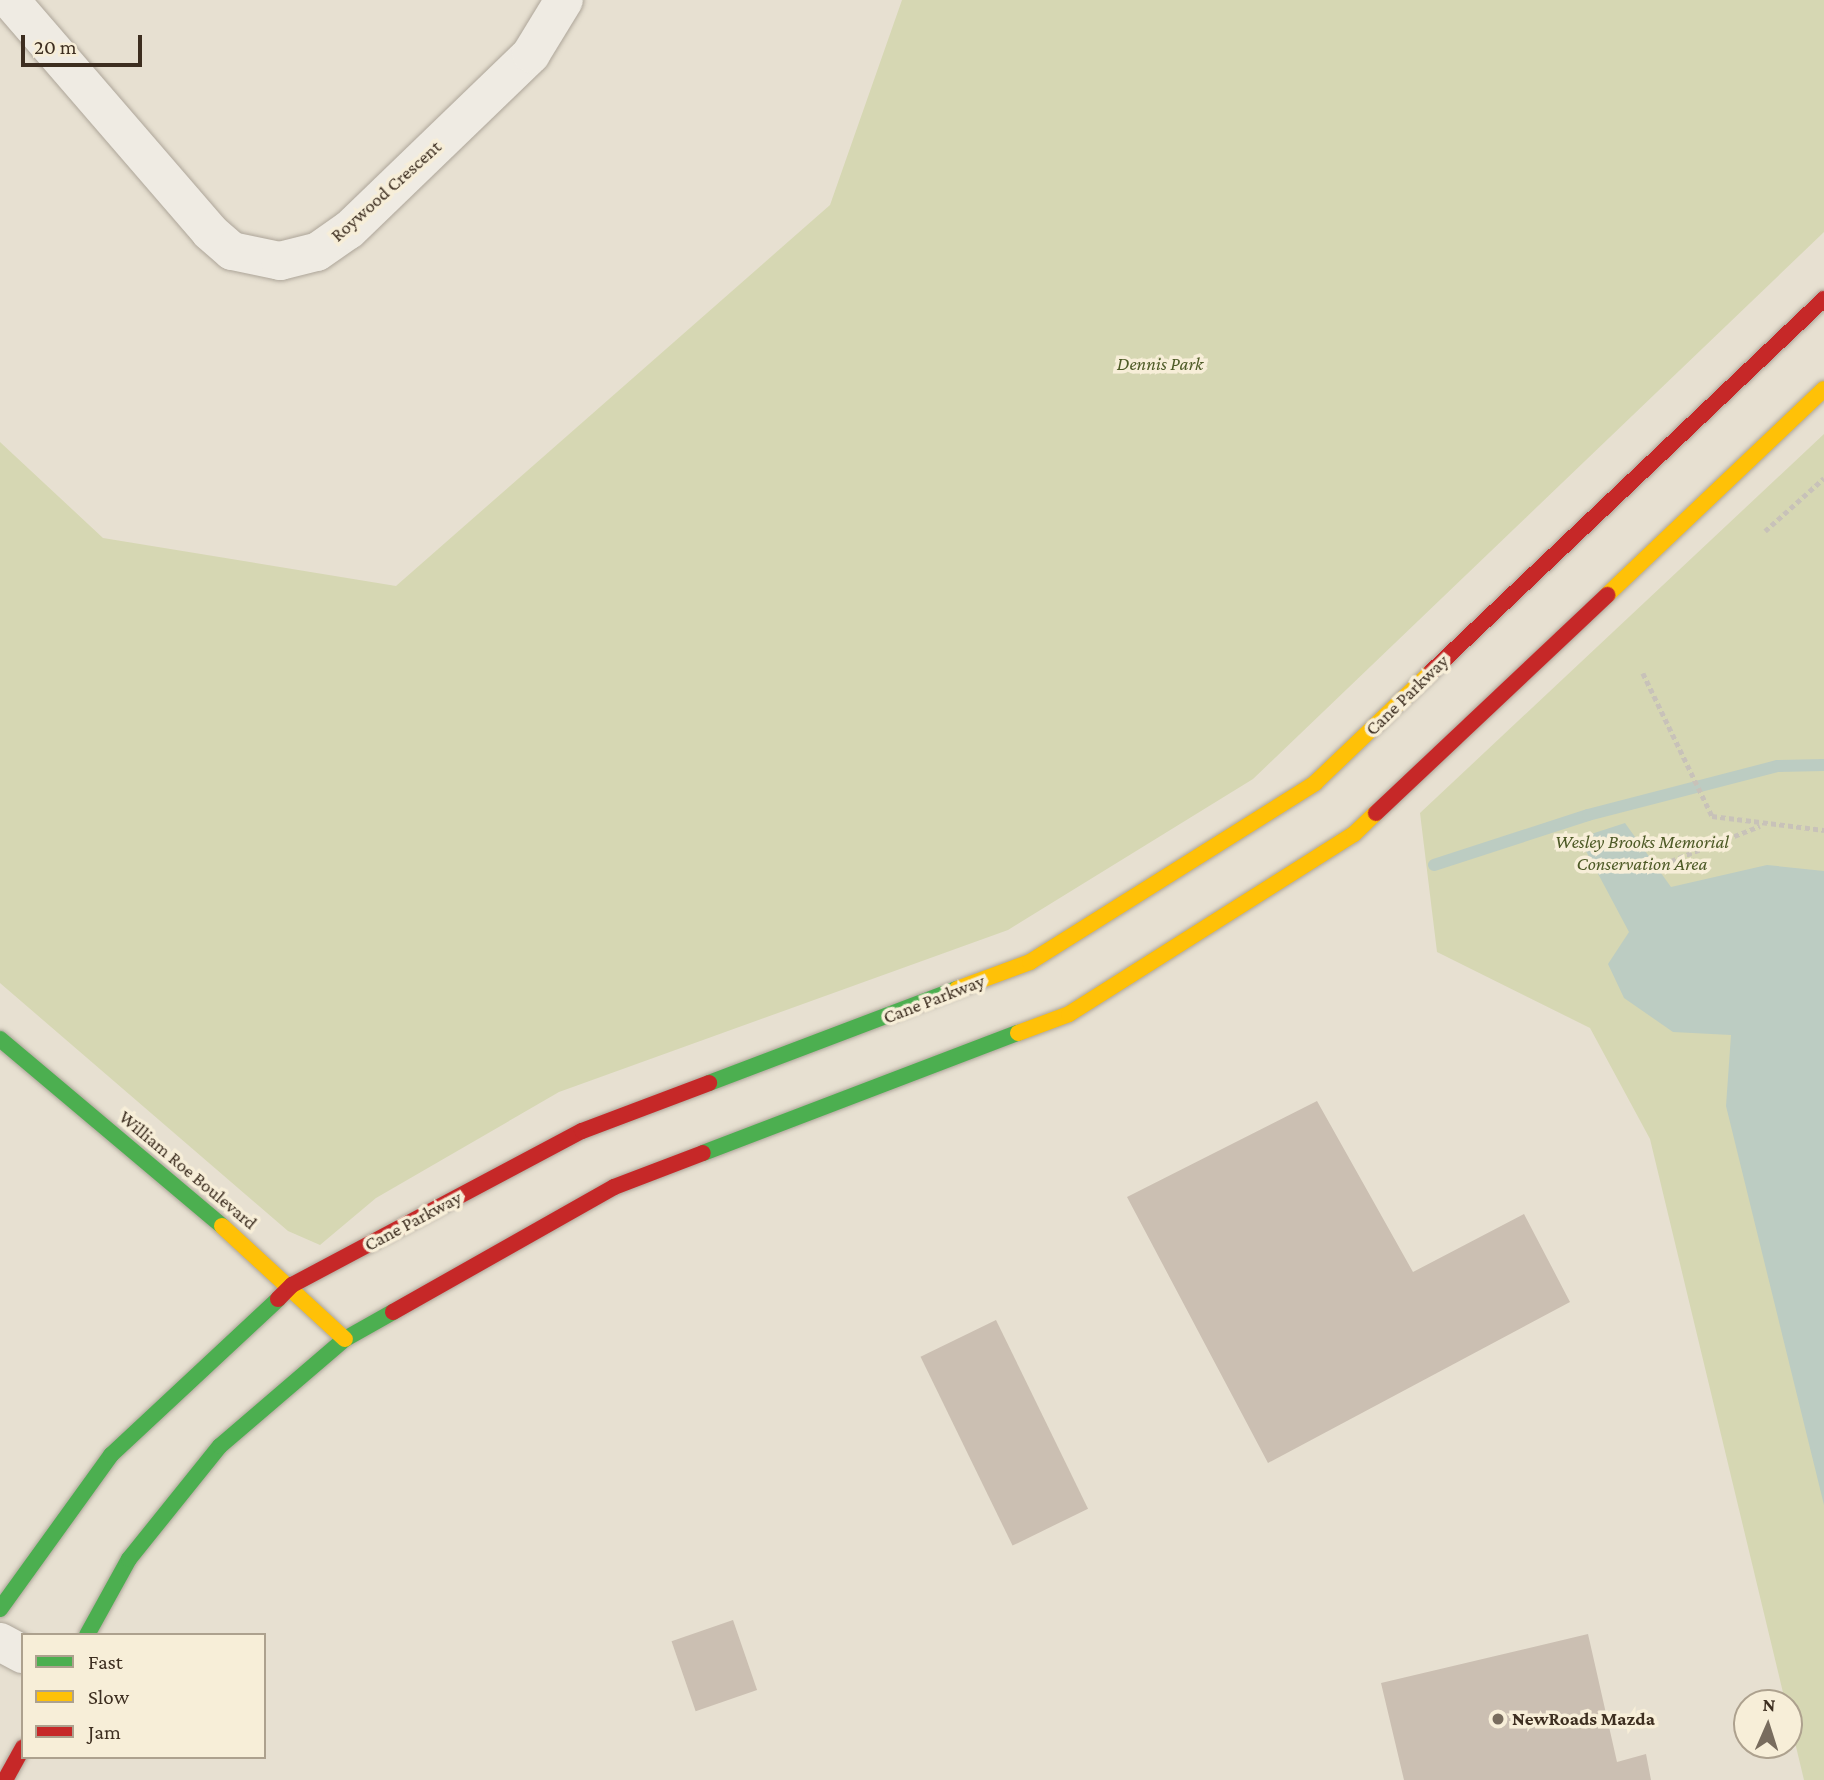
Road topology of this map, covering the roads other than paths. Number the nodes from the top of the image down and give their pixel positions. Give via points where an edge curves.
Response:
1 (10, 0) edge
2 (564, 0) edge
3 (1824, 299) edge
4 (1824, 389) edge
5 (0, 1039) edge
6 (292, 1285) junction
7 (345, 1339) junction
8 (0, 1609) edge
9 (88, 1633) edge
10 (0, 1642) edge
11 (21, 1653) edge
12 (21, 1752) edge
13 (5, 1780) edge

1 - 2 street, Roywood Crescent via 210,232 232,251 280,261 317,251 349,230 531,54
3 - 6 main road, Cane Parkway via 1315,783 1030,962 582,1130
4 - 7 main road via 1354,834 1069,1014 614,1187
5 - 6 main road, William Roe Boulevard
6 - 7 main road, William Roe Boulevard
6 - 8 main road, Cane Parkway via 111,1455
7 - 9 main road via 220,1446 130,1559
10 - 11 street
12 - 13 main road

